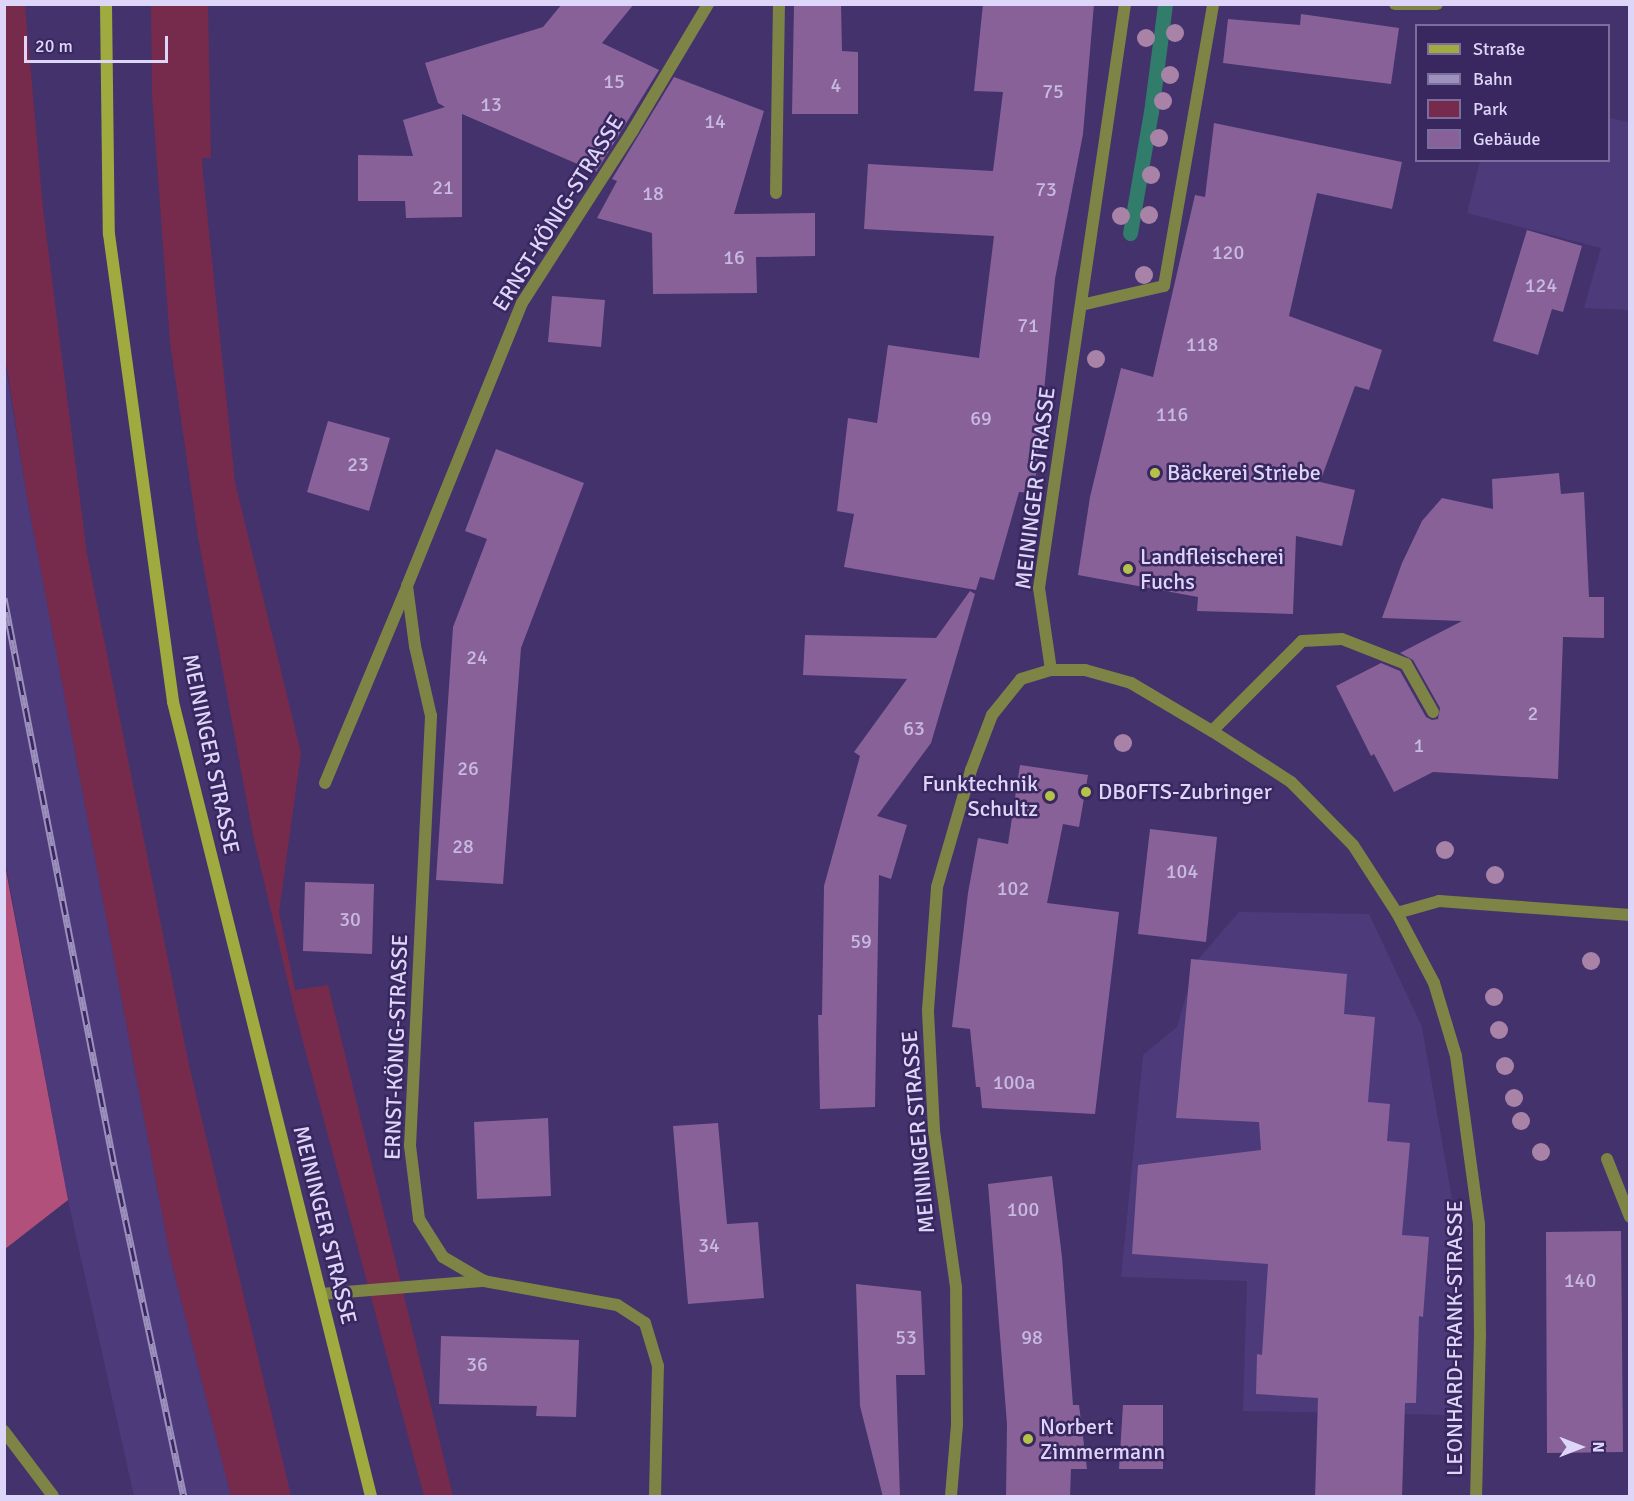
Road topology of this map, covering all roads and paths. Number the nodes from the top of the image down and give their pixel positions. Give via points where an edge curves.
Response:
1 (106, 4) edge
2 (708, 4) edge
3 (778, 4) edge
4 (1125, 4) edge
5 (1214, 4) edge
6 (1395, 4) edge
7 (1437, 4) edge
8 (776, 193) dead end
9 (1081, 305) junction
10 (407, 586) junction
11 (1051, 670) junction
12 (1433, 712) dead end
13 (1212, 731) junction
14 (325, 783) dead end
15 (1397, 913) junction
16 (1629, 915) edge
17 (1607, 1159) dead end
18 (1629, 1217) edge
19 (484, 1281) junction
20 (321, 1294) junction
21 (4, 1431) edge
22 (53, 1497) edge
23 (371, 1497) edge
24 (655, 1497) edge
25 (951, 1497) edge
26 (1476, 1497) edge

1 - 20 main road, MEININGER STRASSE via 109,234 173,702
2 - 10 street, ERNST-KÖNIG-STRASSE via 522,303
3 - 8 street
4 - 9 street, MEININGER STRASSE
5 - 9 street via 1164,286
6 - 7 street
9 - 11 street, MEININGER STRASSE via 1039,588
10 - 14 street, ERNST-KÖNIG-STRASSE
10 - 19 street, ERNST-KÖNIG-STRASSE via 430,716 411,1146 418,1219 442,1257
11 - 13 street, LEONHARD-FRANK-STRASSE via 1085,670 1131,683
11 - 25 street, MEININGER STRASSE via 1022,679 992,715 971,770 937,887 928,1010 934,1130 956,1287 957,1424
12 - 13 street via 1406,664 1342,639 1302,641
13 - 15 street, LEONHARD-FRANK-STRASSE via 1291,782 1353,846
15 - 16 street via 1439,901
15 - 26 street, LEONHARD-FRANK-STRASSE via 1434,983 1456,1056 1476,1192 1480,1335
17 - 18 street
19 - 20 street
19 - 24 street, ERNST-KÖNIG-STRASSE via 616,1305 645,1323 658,1365
20 - 23 main road, MEININGER STRASSE
21 - 22 street

